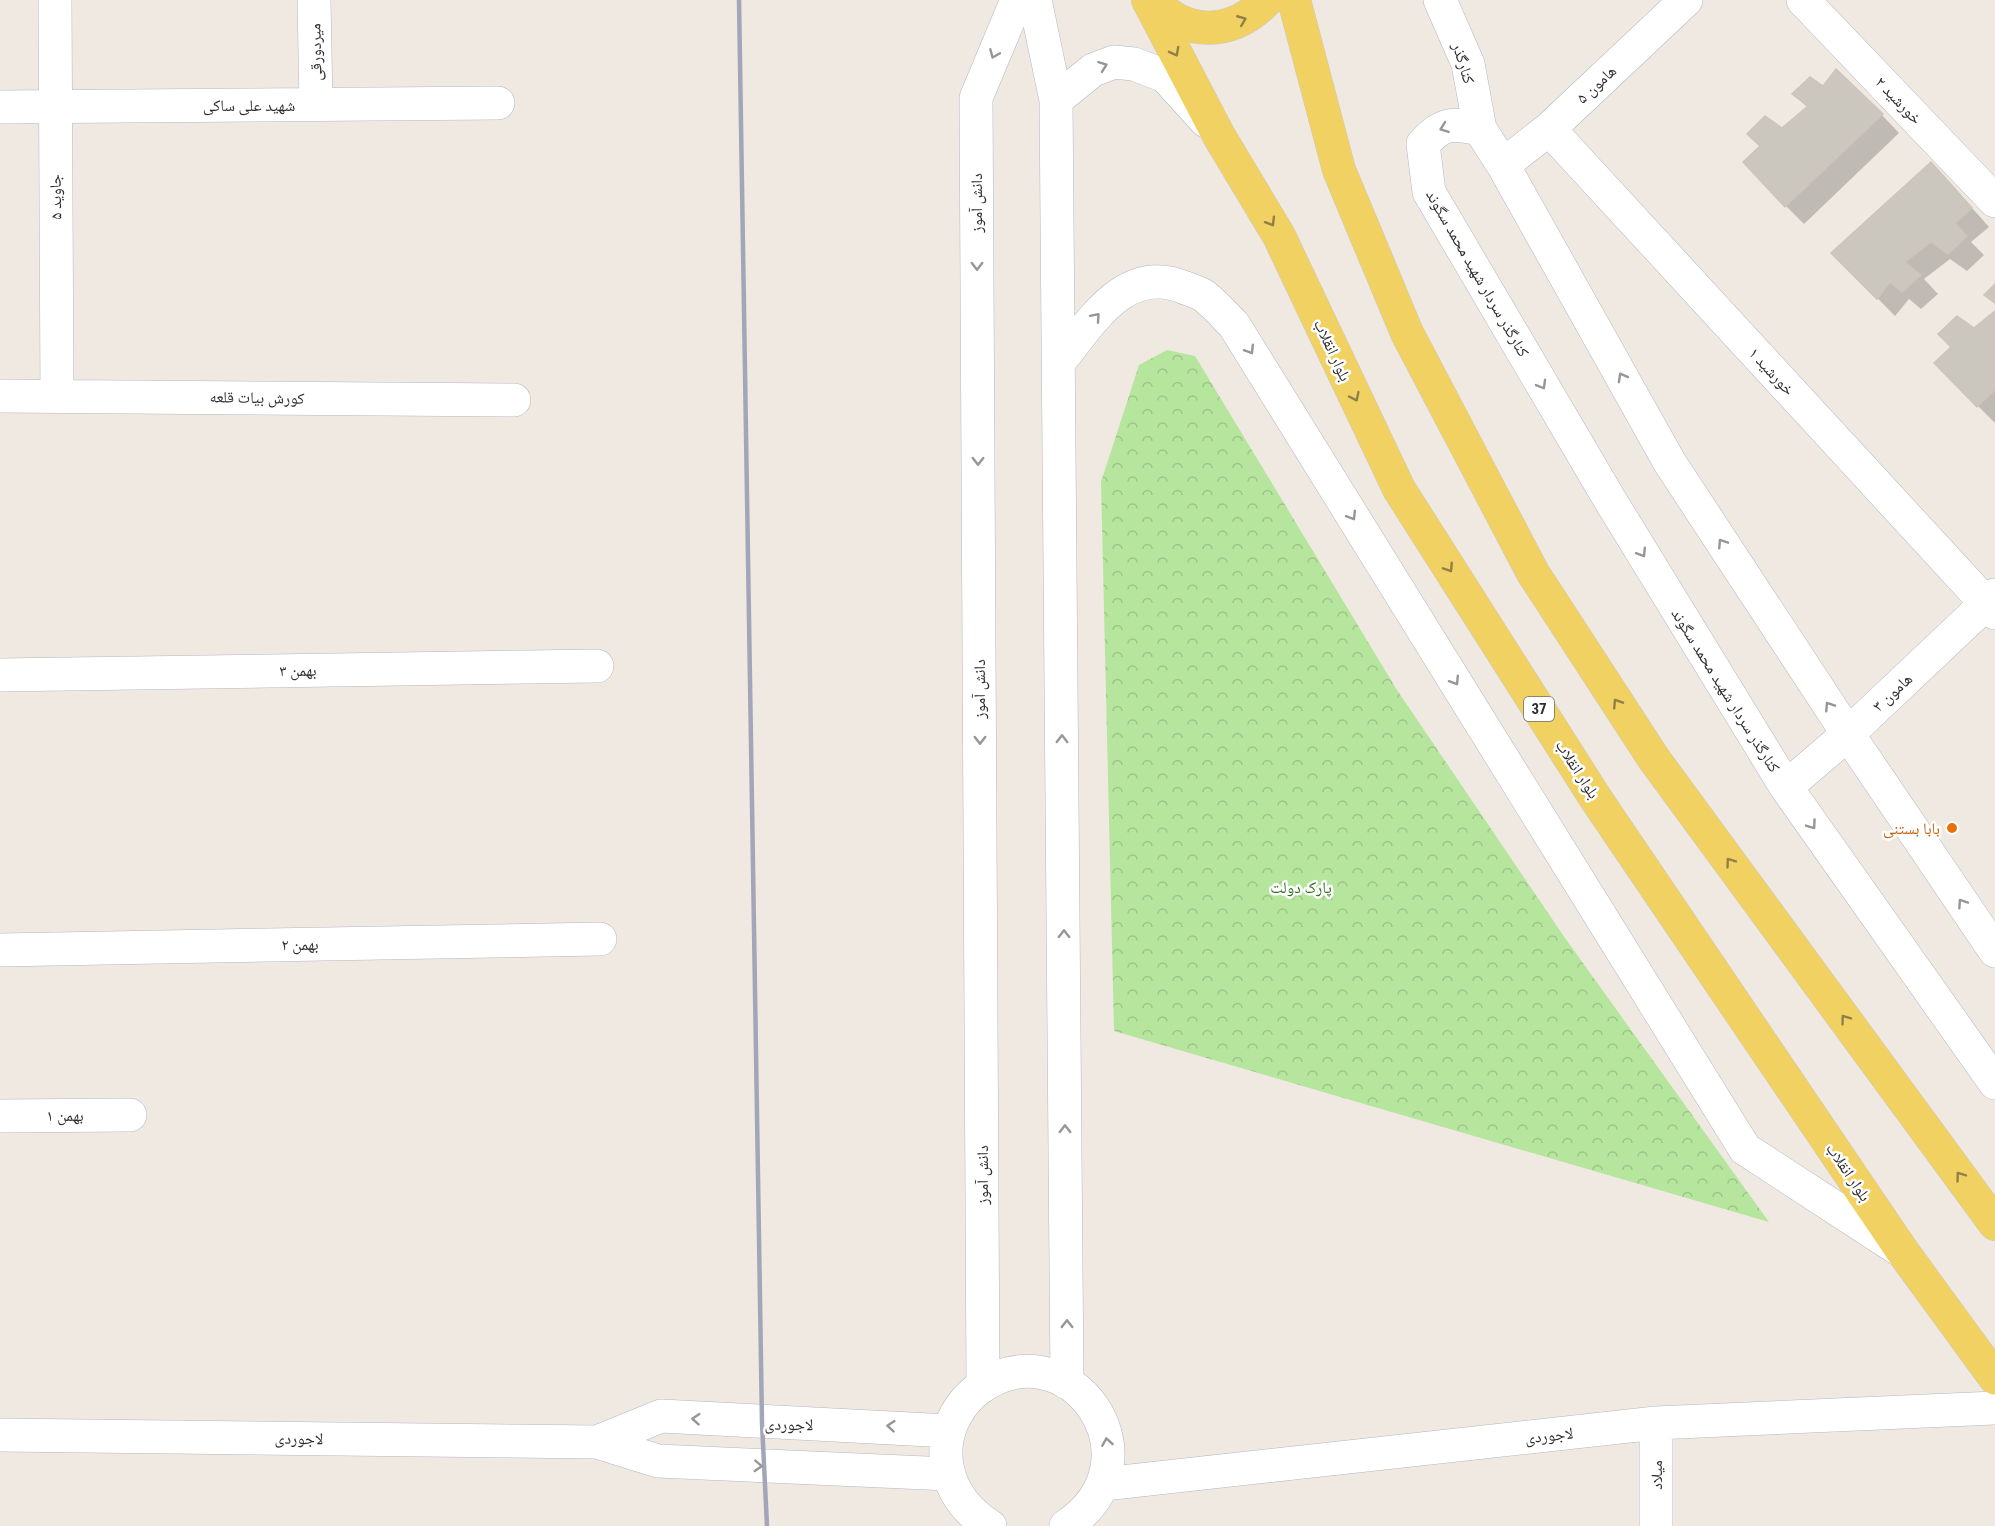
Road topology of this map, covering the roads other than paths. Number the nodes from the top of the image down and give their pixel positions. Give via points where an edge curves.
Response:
1 (55, 0) edge
2 (314, 0) edge
3 (1017, 0) edge
4 (1035, 0) edge
5 (1150, 0) edge
6 (1267, 0) edge
7 (1294, 0) edge
8 (1440, 0) edge
9 (1686, 0) edge
10 (1803, 0) edge
11 (1056, 100) junction
12 (498, 103) dead end
13 (316, 105) junction
14 (0, 107) edge
15 (54, 107) junction
16 (1480, 129) junction
17 (1549, 129) junction
18 (1219, 136) junction
19 (1503, 165) junction
20 (1995, 201) edge
21 (1059, 362) junction
22 (57, 395) junction
23 (0, 396) edge
24 (514, 400) dead end
25 (1992, 604) edge
26 (597, 666) dead end
27 (0, 675) edge
28 (1848, 734) junction
29 (1786, 787) junction
30 (600, 939) dead end
31 (0, 950) edge
32 (1995, 951) edge
33 (1995, 1083) edge
34 (130, 1115) dead end
35 (0, 1116) edge
36 (1995, 1224) edge
37 (1903, 1252) junction
38 (1995, 1378) edge
39 (1067, 1383) junction
40 (983, 1386) junction
41 (1995, 1408) edge
42 (1656, 1423) junction
43 (949, 1431) junction
44 (0, 1435) edge
45 (597, 1442) junction
46 (948, 1474) junction
47 (1104, 1484) junction
48 (990, 1526) edge
49 (1066, 1526) edge
50 (1656, 1526) edge

1 - 15 street, جاوید ۵
2 - 13 street, میردورقی
3 -> 40 street, دانش آموز via 976,98
4 - 11 street
5 -> 6 main road via 1165,14 1192,27 1223,27 1251,16
5 -> 18 main road, بلوار انقلاب / 37
36 -> 7 main road via 1654,759 1533,573 1407,333 1343,181
8 - 16 street, کنارگذر via 1468,64
9 - 17 street, هامون ۵
10 - 20 street, خورشید ۲
11 -> 18 street via 1093,70 1114,62 1134,64 1165,76
11 - 21 street
12 - 13 street, شهید علی ساکی
13 - 15 street, شهید علی ساکی
14 - 15 street, شهید علی ساکی
15 - 22 street, جاوید ۵
16 - 19 street
16 -> 29 street, کنارگذر سردار شهید محمد سگوند via 1456,124 1438,128 1423,144 1429,192 1610,500
17 - 19 street, هامون ۵
17 - 25 street, خورشید ۱
18 -> 37 main road, بلوار انقلاب / 37 via 1279,236 1399,489 1596,799
28 -> 19 street via 1670,463
21 -> 37 street via 1100,312 1121,292 1142,282 1168,281 1203,295 1234,325 1745,1149
39 -> 21 street
22 - 23 street, کورش بیات قلعه
22 - 24 street, کورش بیات قلعه
25 - 28 street, هامون ۳
26 - 27 street, بهمن ۳
28 - 29 street, هامون ۳
32 -> 28 street
29 -> 33 street, کنارگذر سردار شهید محمد سگوند
30 - 31 street, بهمن ۲
34 - 35 street, بهمن ۱
37 - 38 main road, بلوار انقلاب / 37
39 - 40 street via 1025,1372
47 -> 39 street via 1109,1455 1104,1427 1089,1401
40 - 43 street via 962,1405
41 - 42 street, لاجوردی
42 - 47 street, لاجوردی
42 - 50 street, میلاد
43 -> 45 street, لاجوردی via 661,1416
43 - 46 street
44 - 45 street, لاجوردی
45 -> 46 street, لاجوردی via 658,1461
46 - 48 street via 961,1501
47 - 49 street via 1088,1508

